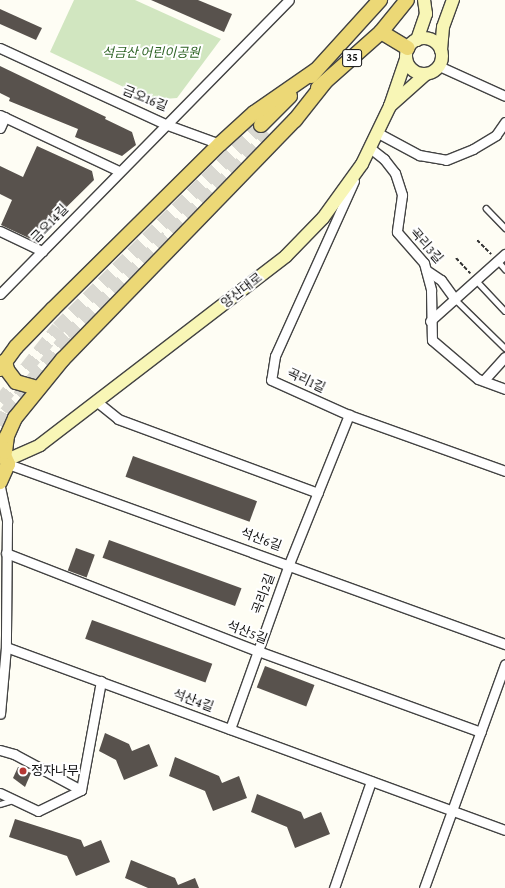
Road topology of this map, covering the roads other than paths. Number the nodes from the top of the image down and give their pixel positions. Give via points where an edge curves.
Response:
1 (289, 0) edge
2 (380, 0) edge
3 (407, 0) edge
4 (424, 0) edge
5 (453, 0) edge
6 (381, 32) junction
7 (0, 48) edge
8 (410, 49) junction
9 (441, 50) junction
10 (439, 66) junction
11 (316, 70) junction
12 (426, 74) junction
13 (326, 82) junction
14 (505, 96) edge
15 (390, 106) junction
16 (2, 116) edge
17 (505, 122) edge
18 (165, 124) junction
19 (0, 128) edge
20 (378, 133) junction
21 (220, 144) junction
22 (370, 148) junction
23 (362, 164) junction
24 (119, 171) junction
25 (486, 208) dead end
26 (505, 228) edge
27 (0, 231) edge
28 (42, 251) junction
29 (505, 254) edge
30 (498, 261) junction
31 (505, 268) edge
32 (426, 270) junction
33 (476, 280) junction
34 (0, 294) edge
35 (455, 299) junction
36 (505, 311) edge
37 (430, 321) junction
38 (505, 348) edge
39 (505, 356) edge
40 (3, 365) edge
41 (484, 380) junction
42 (37, 388) junction
43 (505, 389) edge
44 (96, 401) junction
45 (349, 415) junction
46 (5, 455) edge
47 (505, 471) edge
48 (0, 482) edge
49 (0, 487) edge
50 (318, 493) junction
51 (6, 553) junction
52 (289, 564) junction
53 (505, 644) edge
54 (6, 647) junction
55 (258, 651) junction
56 (505, 664) edge
57 (101, 681) junction
58 (0, 714) edge
59 (230, 728) junction
60 (481, 732) junction
61 (0, 750) edge
62 (371, 781) junction
63 (81, 790) junction
64 (0, 793) edge
65 (14, 799) junction
66 (0, 804) edge
67 (452, 811) junction
68 (505, 830) edge
69 (334, 888) edge
70 (424, 888) edge

1 - 18 street, 금오16길
2 - 11 main road, 35
3 - 6 main road, 35
4 - 8 main road, 양산대로 via 425,20
5 - 9 main road via 443,27
6 - 8 main road
6 - 13 main road, 35
7 - 18 street, 금오16길
8 - 9 main road via 434,41
8 - 12 main road via 411,69
8 - 15 main road, 양산대로
9 - 10 main road
10 - 12 main road
10 - 14 street
11 - 13 main road, 35 via 266,130
11 - 21 main road via 254,113
12 - 15 main road
13 - 42 main road via 295,120
15 - 20 main road, 양산대로
16 - 19 street
16 - 24 street
17 - 20 street via 496,135 473,149 446,160 419,155
18 - 21 street
18 - 24 street, 금오14길
20 - 22 main road, 양산대로
21 - 40 main road via 53,309
22 - 23 main road, 양산대로
22 - 32 street, 곡리3길 via 384,159 395,173 402,195 396,232 424,263
23 - 44 main road, 양산대로 via 323,218 286,256
23 - 45 street, 곡리1길 via 275,356 272,380
24 - 28 street, 금오14길
25 - 26 lane
27 - 28 street
28 - 34 street, 금오14길
29 - 30 street
30 - 31 lane
30 - 33 street
32 - 35 street, 곡리3길 via 441,280
32 - 37 street via 431,290
33 - 35 street
33 - 36 lane
35 - 37 street
35 - 38 lane
37 - 41 street via 432,340 478,379
39 - 41 street
40 - 42 main road via 16,382
41 - 43 street
42 - 46 main road via 10,427
44 - 46 main road, 양산대로 via 40,445
44 - 50 street via 118,420
45 - 47 street, 곡리1길
45 - 50 street, 곡리2길
46 - 48 main road
46 - 52 street, 석산6길
49 - 51 street via 7,521
50 - 52 street, 곡리2길
51 - 54 street
51 - 55 street, 석산5길
52 - 53 street, 석산6길
52 - 55 street, 곡리2길
54 - 57 street, 석산4길
54 - 58 street
55 - 59 street, 곡리2길
55 - 60 street, 석산5길
56 - 60 street
57 - 59 street, 석산4길
57 - 63 street
59 - 62 street, 석산4길
60 - 67 street
61 - 63 street via 14,754
62 - 67 street, 석산4길
62 - 69 street
63 - 65 street via 38,811
64 - 65 street
65 - 66 lane
67 - 68 street, 석산4길
67 - 70 street

